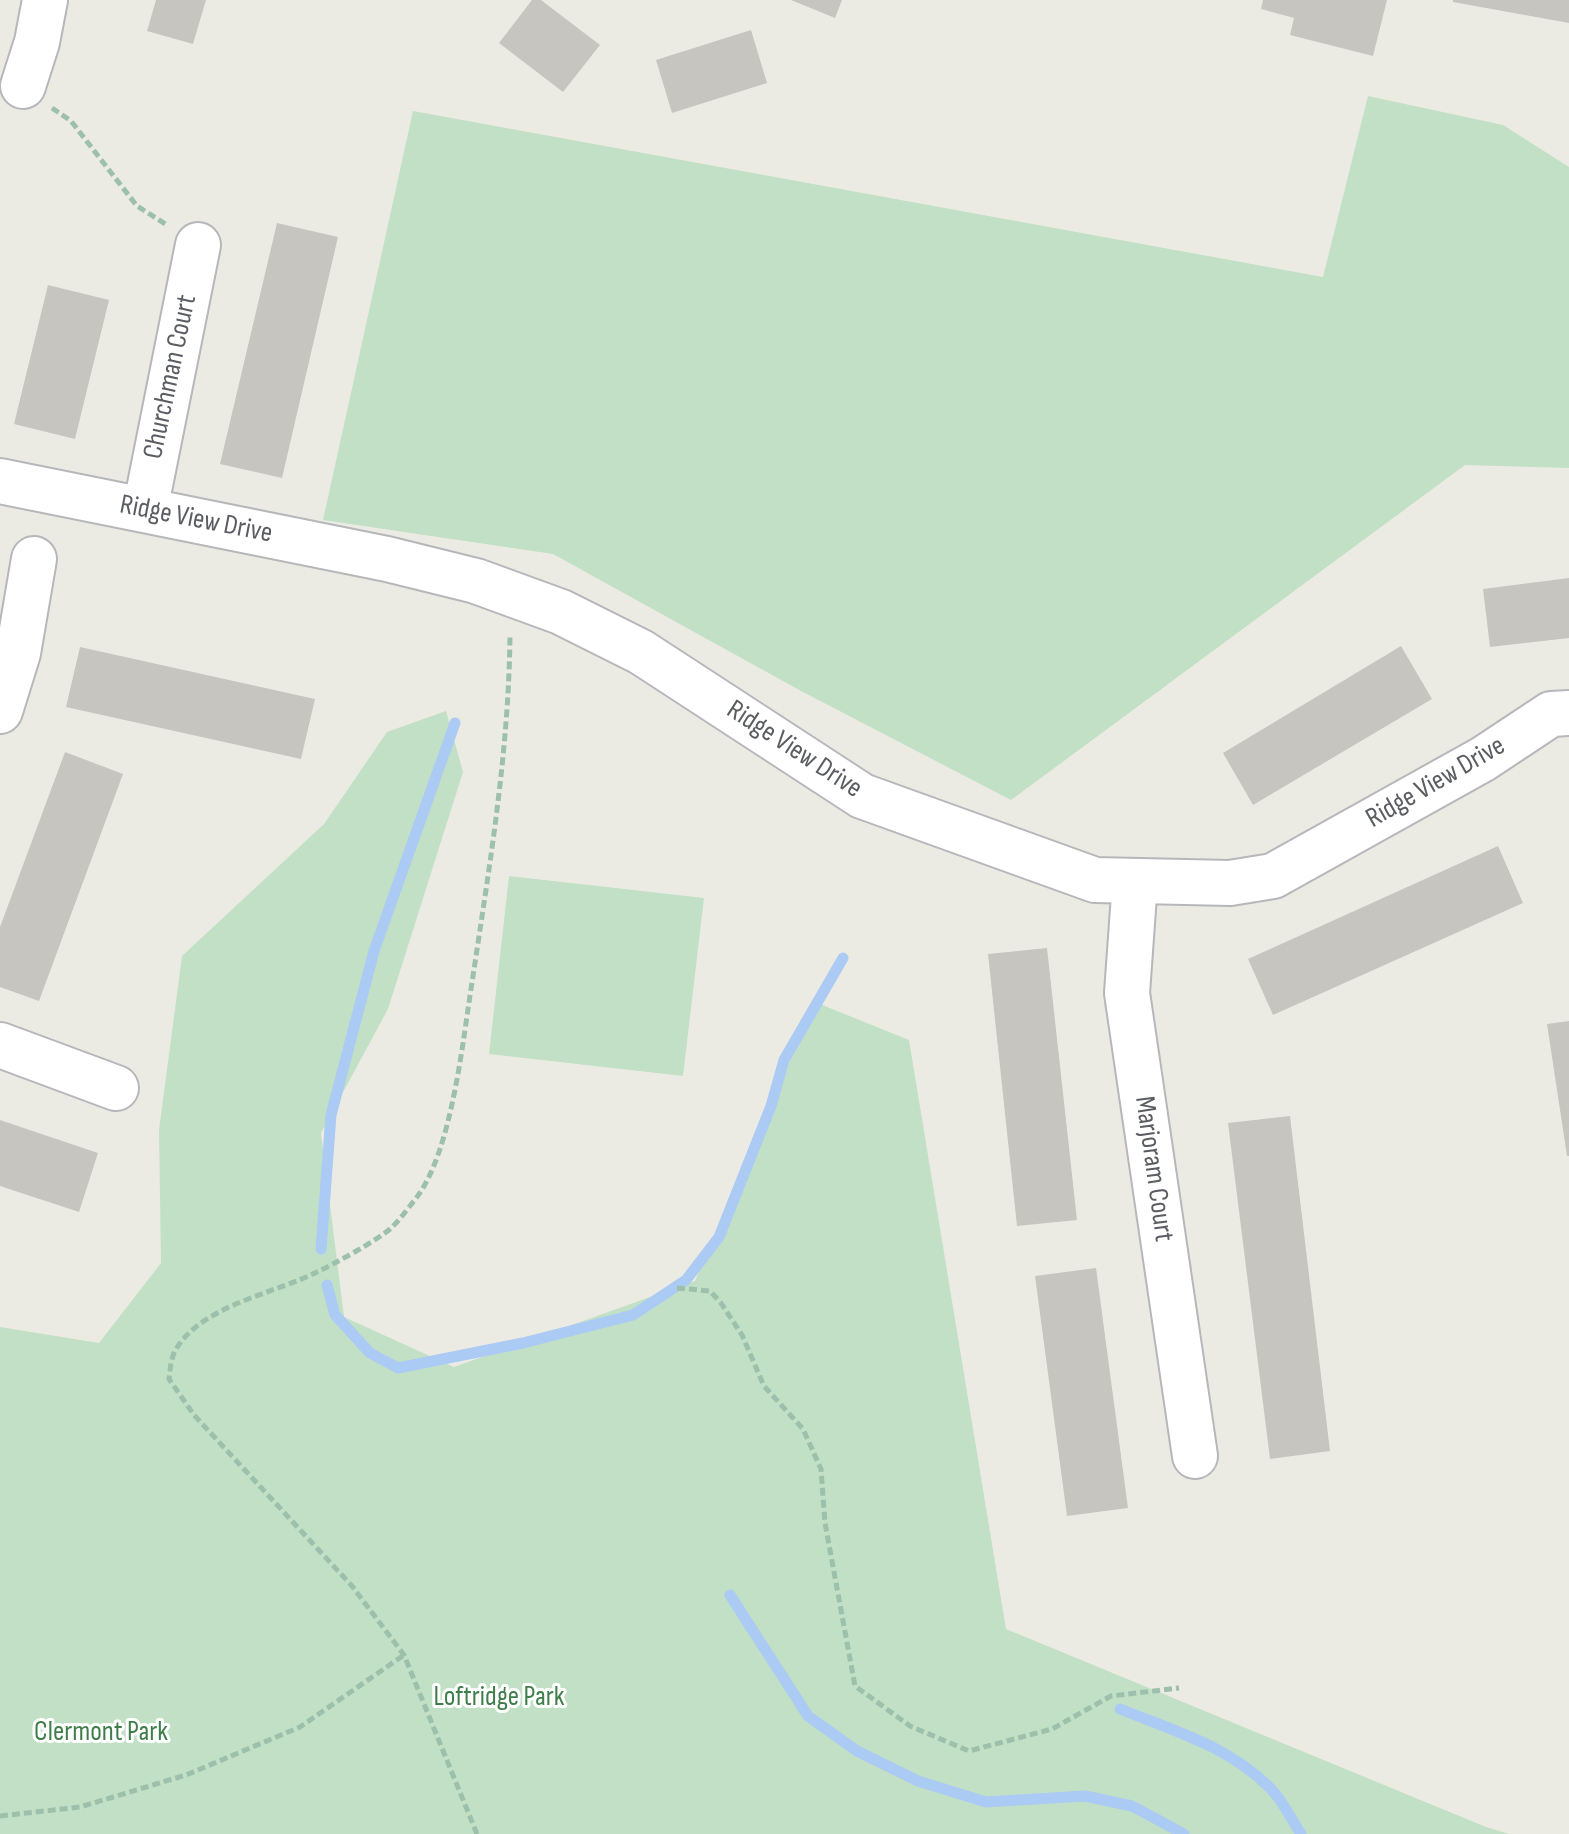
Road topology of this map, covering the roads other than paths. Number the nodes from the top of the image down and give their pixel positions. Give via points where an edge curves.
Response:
1 (45, 0) edge
2 (23, 86) road end
3 (198, 245) road end
4 (0, 481) edge
5 (145, 510) junction
6 (34, 559) dead end
7 (0, 711) edge
8 (1569, 713) edge
9 (1135, 881) junction
10 (0, 1045) edge
11 (116, 1088) dead end
12 (1195, 1456) dead end

1 - 2 street
3 - 5 street, Churchman Court
4 - 5 street, Ridge View Drive
5 - 9 street, Ridge View Drive via 402,562 476,581 561,612 641,652 862,796 1095,880
6 - 7 street via 18,653
8 - 9 street, Ridge View Drive via 1551,714 1483,759 1273,876 1230,883
9 - 12 street, Marjoram Court via 1127,993
10 - 11 street

